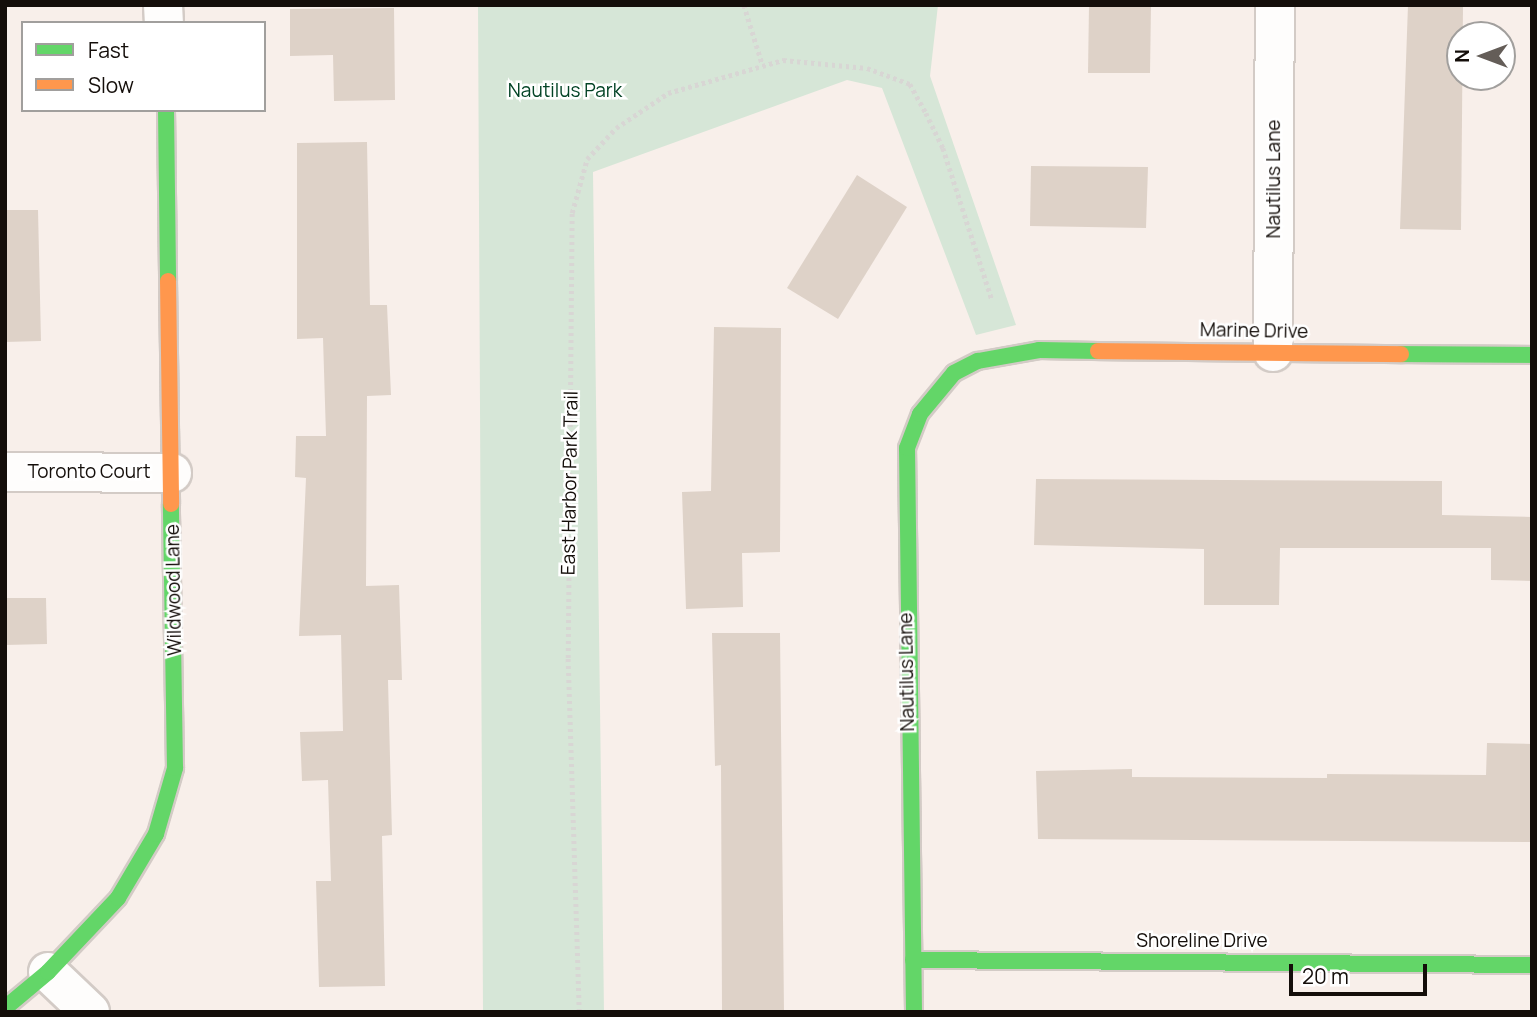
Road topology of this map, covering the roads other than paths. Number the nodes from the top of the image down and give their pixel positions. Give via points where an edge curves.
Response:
1 (1275, 5) edge
2 (166, 112) edge
3 (1273, 352) junction
4 (1532, 355) edge
5 (978, 361) joint
6 (5, 472) edge
7 (172, 473) junction
8 (914, 960) junction
9 (1532, 965) edge
10 (48, 972) junction
11 (5, 1008) edge
12 (90, 1012) edge
13 (914, 1012) edge

1 - 3 street, Nautilus Lane
2 - 7 street, Wildwood Lane
3 - 4 street, Marine Drive
3 - 5 street, Marine Drive via 1039,349
5 - 8 street, Nautilus Lane via 954,373 937,390 920,414 907,448 904,485
6 - 7 street, Toronto Court
7 - 10 street, Wildwood Lane via 175,768 167,802 138,868 118,898
8 - 9 street, Shoreline Drive
8 - 13 street, Nautilus Lane
10 - 11 street, Wildwood Lane
10 - 12 street

